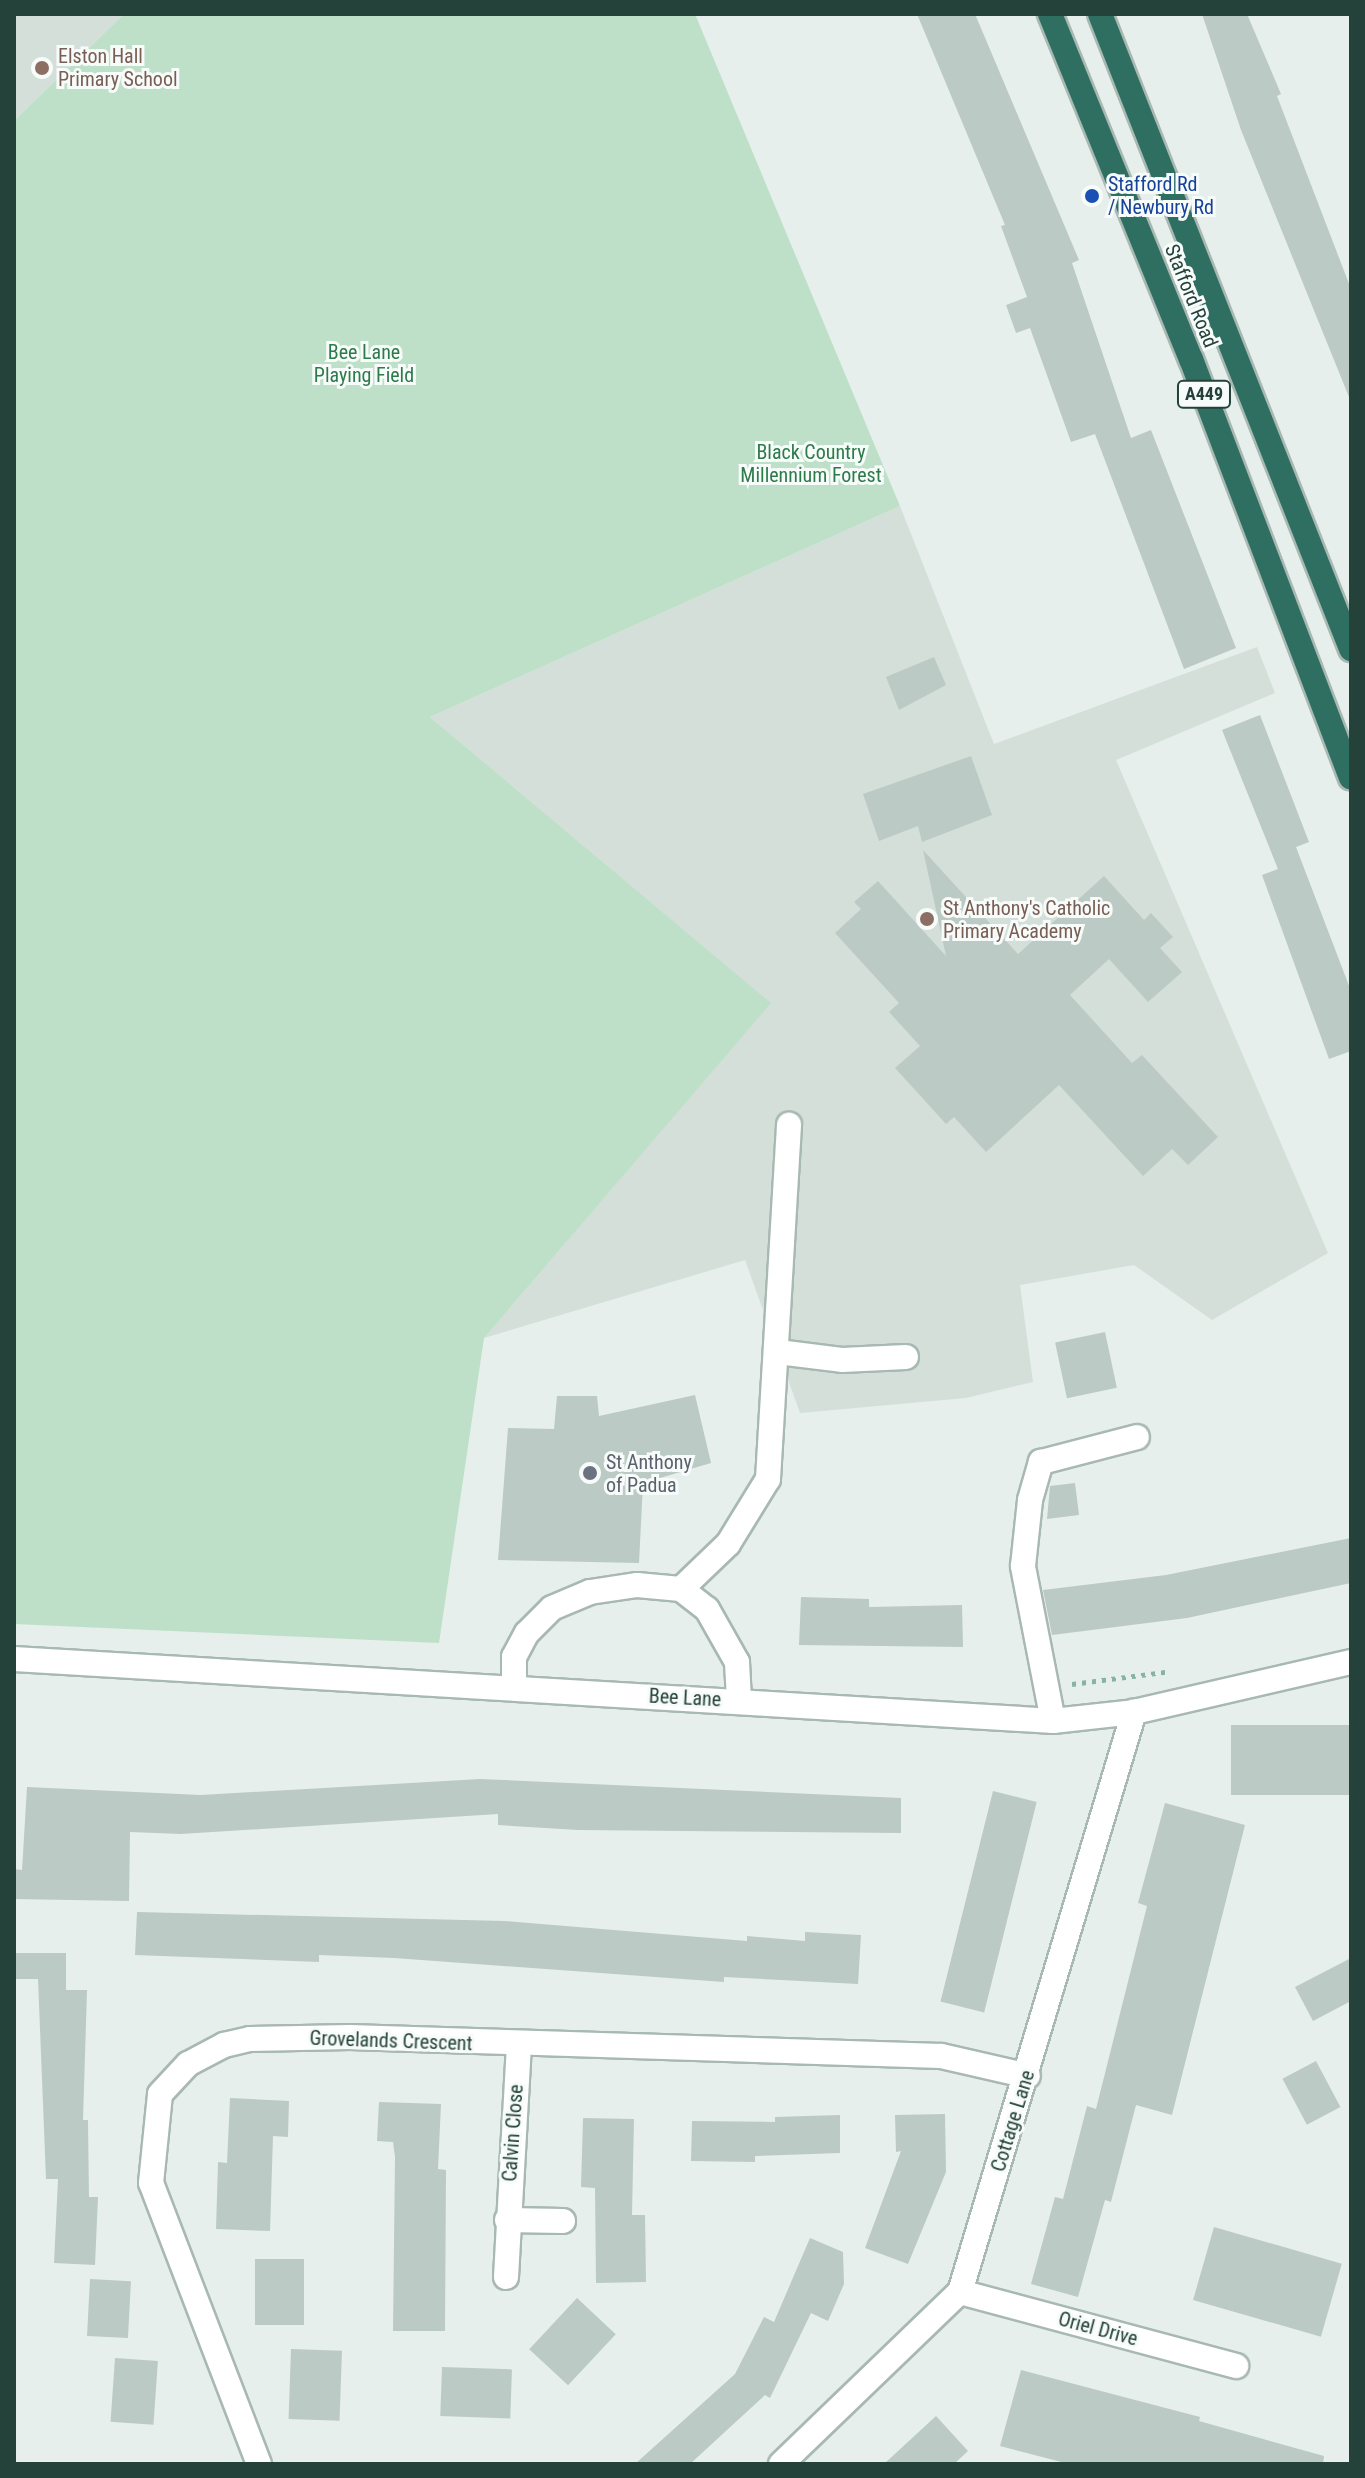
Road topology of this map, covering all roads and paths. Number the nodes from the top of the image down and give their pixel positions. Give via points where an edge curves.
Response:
1 (1050, 14) edge
2 (1100, 14) edge
3 (1351, 649) edge
4 (1351, 777) edge
5 (789, 1125) dead end
6 (778, 1352) junction
7 (906, 1357) dead end
8 (1137, 1437) dead end
9 (681, 1589) junction
10 (14, 1659) edge
11 (1351, 1662) edge
12 (1169, 1671) dead end
13 (1046, 1687) junction
14 (514, 1688) junction
15 (739, 1701) junction
16 (1134, 1712) junction
17 (1053, 1721) junction
18 (519, 2047) junction
19 (1028, 2076) junction
20 (507, 2220) junction
21 (563, 2221) dead end
22 (506, 2277) dead end
23 (960, 2292) junction
24 (1236, 2366) dead end
25 (259, 2464) edge
26 (781, 2464) edge

1 - 4 highway, Stafford Road / A449 via 1191,359
2 - 3 highway, Stafford Road / A449
5 - 6 street
6 - 7 street via 842,1360
6 - 9 street via 768,1479 728,1544
8 - 13 street via 1041,1462 1030,1500 1023,1566
9 - 14 street via 637,1585 590,1592 552,1608 527,1633 514,1657
9 - 15 street via 707,1609 724,1634 737,1662
10 - 14 street, Bee Lane
11 - 16 street, Bee Lane
12 - 13 path
13 - 17 street
14 - 15 street, Bee Lane
15 - 17 street, Bee Lane
16 - 17 street, Bee Lane
16 - 19 street, Cottage Lane
18 - 19 street, Grovelands Crescent via 941,2056
18 - 20 street, Calvin Close
18 - 25 street, Grovelands Crescent via 350,2037 250,2039 224,2045 188,2064 160,2094 151,2183
19 - 23 street, Cottage Lane
20 - 21 street
20 - 22 street, Calvin Close
23 - 24 street, Oriel Drive
23 - 26 street, Cottage Lane

